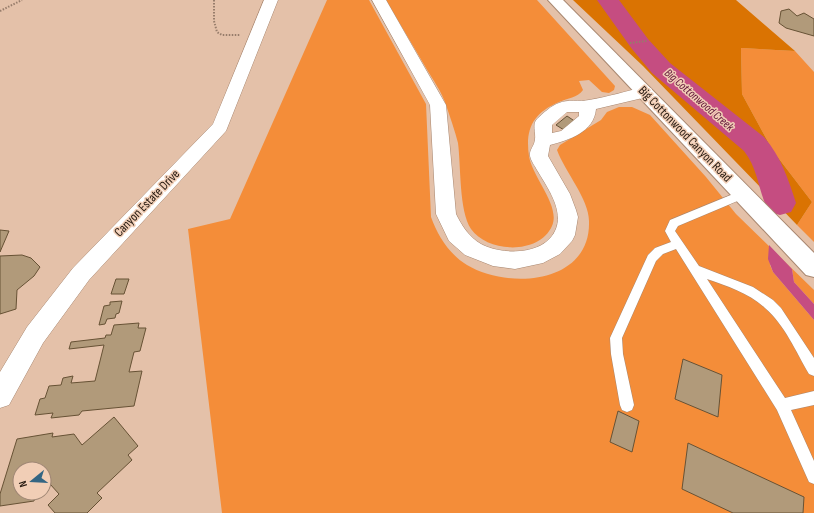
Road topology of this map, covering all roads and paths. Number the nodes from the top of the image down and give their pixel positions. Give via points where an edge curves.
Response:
1 (22, 0) edge
2 (214, 0) edge
3 (271, 0) edge
4 (379, 0) edge
5 (555, 0) edge
6 (0, 11) edge
7 (258, 34) junction
8 (648, 41) dead end
9 (630, 43) dead end
10 (645, 92) junction
11 (588, 106) junction
12 (542, 148) junction
13 (743, 194) junction
14 (677, 244) junction
15 (814, 268) edge
16 (693, 269) junction
17 (814, 370) edge
18 (0, 396) edge
19 (814, 398) edge
20 (627, 405) dead end
21 (782, 405) junction
22 (814, 478) edge

1 - 6 path
2 - 7 path via 216,32 228,36
3 - 7 street, Canyon Estate Drive
4 - 12 street via 438,105 446,214 449,224 463,244 475,252 514,260 541,254 553,248 564,236 568,216
5 - 10 main road, Big Cottonwood Canyon Road
7 - 18 street, Canyon Estate Drive via 220,127 81,274 35,335
8 - 9 path
10 - 11 street
10 - 13 main road, Big Cottonwood Canyon Road
11 - 12 street via 586,118 566,135
11 - 12 street via 563,107 543,123
13 - 14 lane via 674,223 670,231
13 - 15 main road, Big Cottonwood Canyon Road
14 - 16 lane
14 - 20 lane via 659,251 652,258 616,338
16 - 17 lane via 747,290 762,299 777,312
16 - 21 lane
19 - 21 lane
21 - 22 lane

